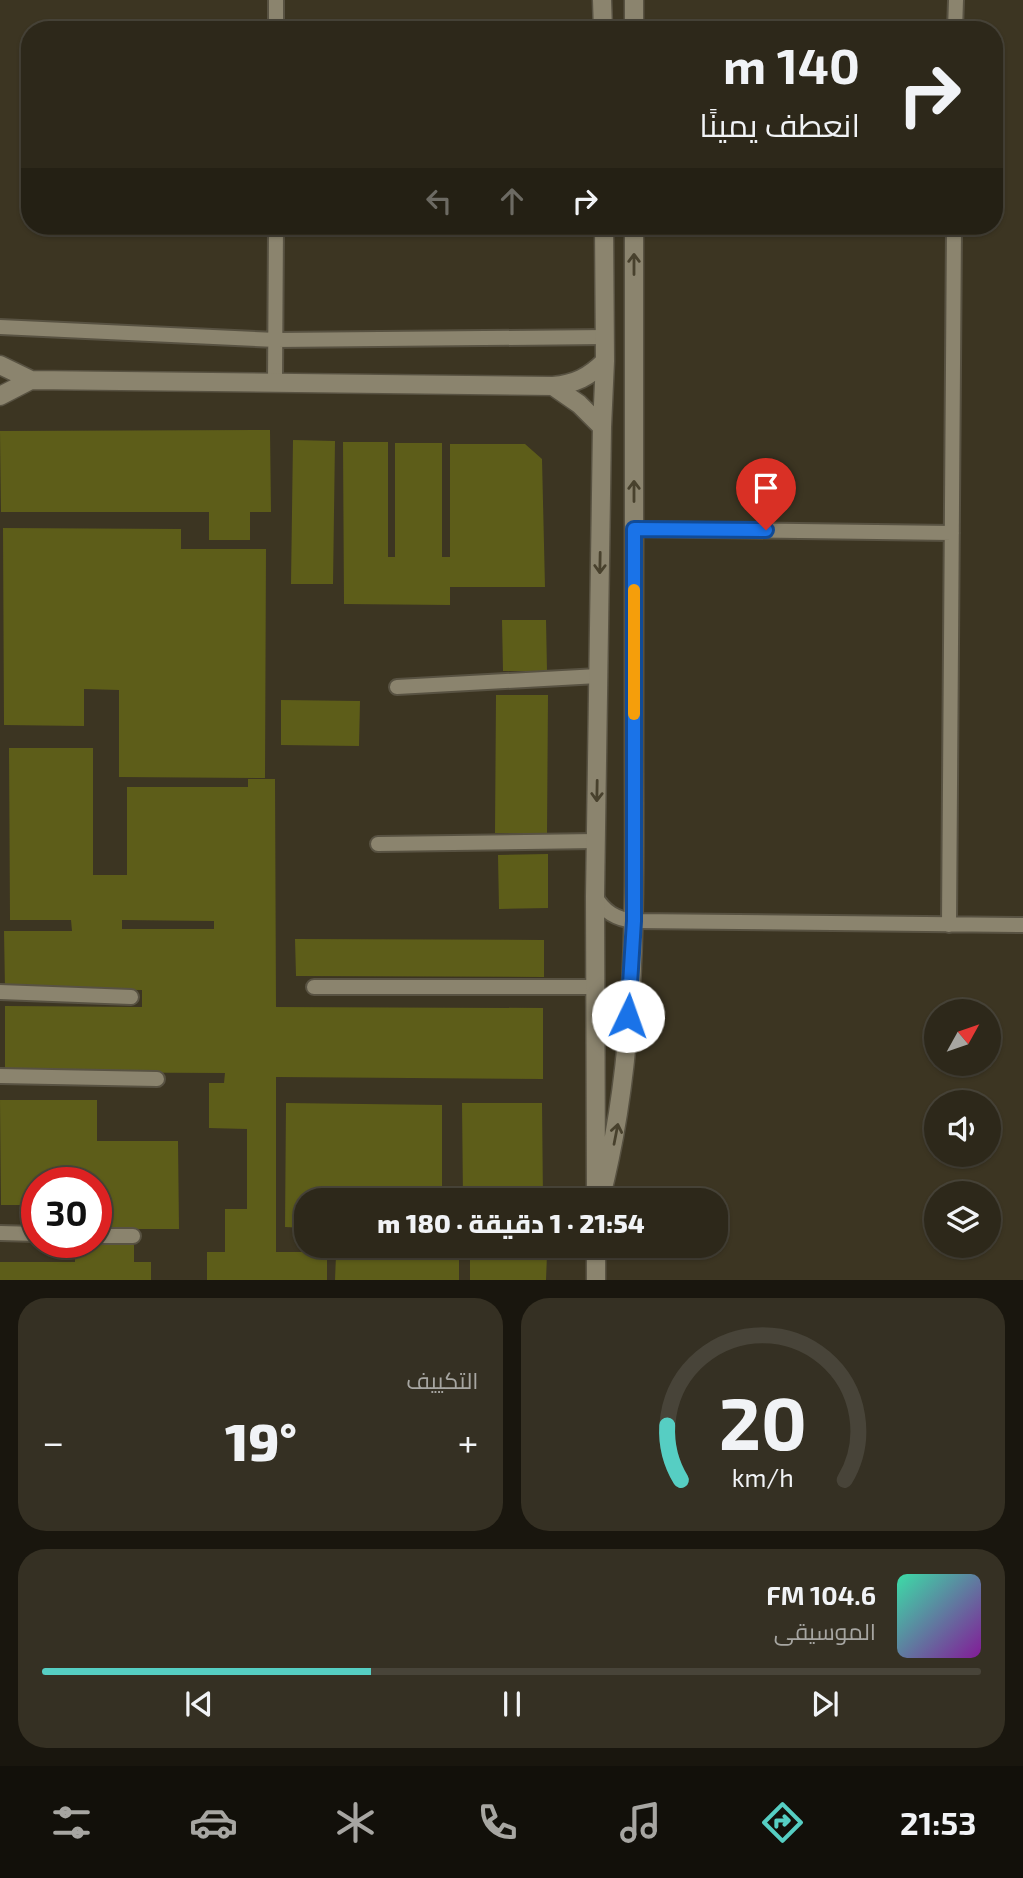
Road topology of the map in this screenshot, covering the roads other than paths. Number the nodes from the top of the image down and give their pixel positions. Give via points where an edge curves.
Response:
1 (276, 0) edge
2 (602, 0) edge
3 (634, 0) edge
4 (956, 0) edge
5 (276, 21) edge
6 (603, 21) edge
7 (634, 21) edge
8 (956, 21) edge
9 (276, 235) edge
10 (604, 235) edge
11 (634, 235) edge
12 (954, 235) edge
13 (0, 327) edge
14 (605, 337) junction
15 (276, 340) junction
16 (605, 361) junction
17 (0, 365) edge
18 (31, 380) junction
19 (275, 382) junction
20 (553, 386) junction
21 (0, 396) edge
22 (601, 427) junction
23 (634, 529) junction
24 (951, 533) junction
25 (598, 676) junction
26 (397, 687) dead end
27 (596, 841) junction
28 (378, 844) dead end
29 (595, 896) junction
30 (634, 921) junction
31 (949, 925) junction
32 (1023, 925) edge
33 (314, 987) dead end
34 (596, 987) junction
35 (0, 992) edge
36 (131, 997) dead end
37 (0, 1076) edge
38 (157, 1079) dead end
39 (598, 1188) edge
40 (602, 1188) edge
41 (0, 1233) edge
42 (21, 1234) edge
43 (112, 1236) edge
44 (133, 1236) dead end
45 (596, 1258) edge
46 (596, 1279) edge

1 - 5 lane
2 - 6 street
3 - 7 street
4 - 8 lane
9 - 15 lane
10 - 14 street
23 -> 11 street
12 - 24 lane
13 - 15 lane
14 - 15 lane
14 - 16 street
15 - 19 lane
16 - 20 street via 584,379
16 - 22 street
17 - 18 street
18 - 19 street
18 - 21 street
19 - 20 street
20 - 22 street
22 -> 25 street
23 - 24 lane
23 - 30 street
24 - 31 lane
25 - 26 lane
25 -> 27 street
27 - 28 lane
27 - 29 street
29 - 30 lane via 615,917
29 - 34 street
30 - 31 lane
40 -> 30 street via 626,1063
31 - 32 lane
33 - 34 lane
34 - 39 street
35 - 36 lane
37 - 38 lane
41 - 42 lane
43 - 44 lane
45 - 46 street

